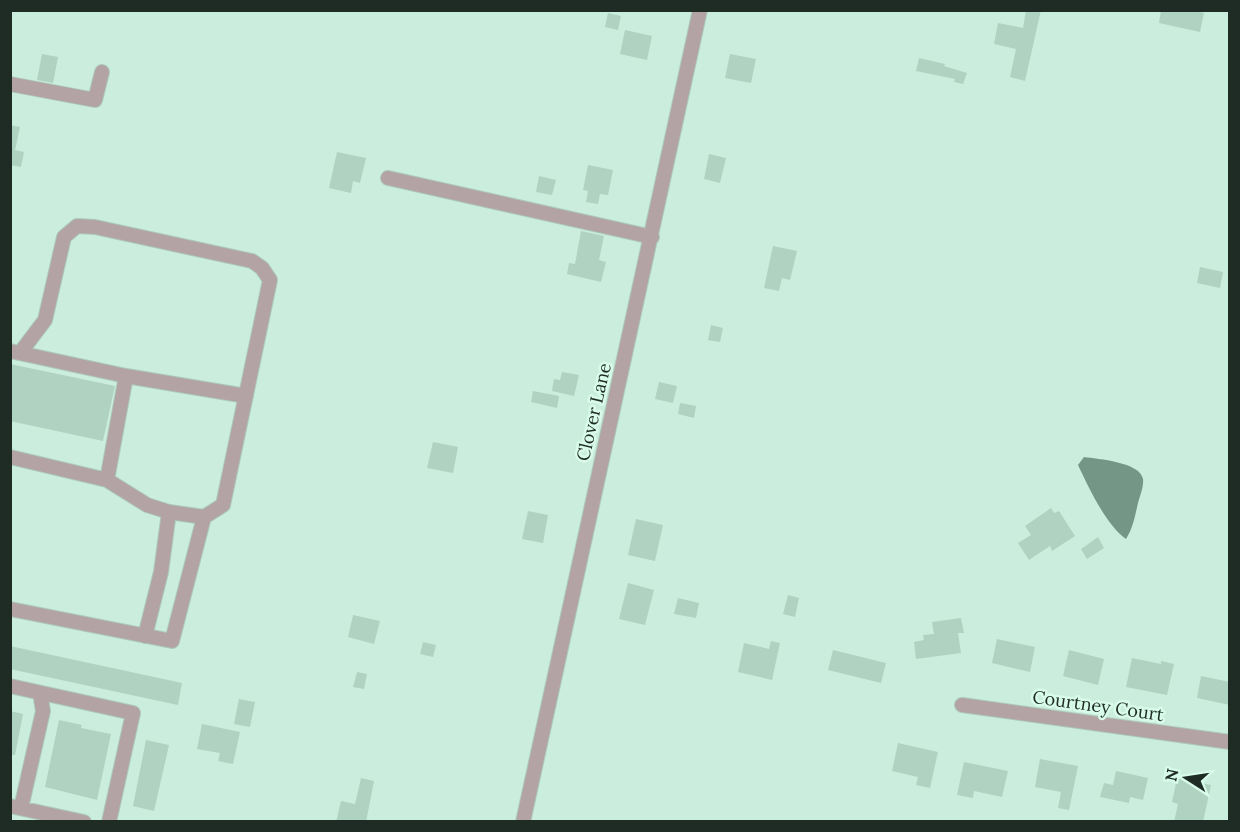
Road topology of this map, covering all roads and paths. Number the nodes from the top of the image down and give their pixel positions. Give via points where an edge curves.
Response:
1 (700, 10) edge
2 (102, 72) dead end
3 (10, 84) edge
4 (388, 178) dead end
5 (652, 237) junction
6 (15, 352) edge
7 (126, 376) junction
8 (246, 396) junction
9 (10, 458) edge
10 (107, 480) junction
11 (169, 512) junction
12 (204, 517) junction
13 (10, 609) edge
14 (145, 636) junction
15 (10, 686) edge
16 (40, 693) junction
17 (962, 705) dead end
18 (1230, 742) edge
19 (14, 809) edge
20 (62, 819) edge
21 (84, 822) edge
22 (109, 822) edge
23 (523, 822) edge

1 - 5 street, Clover Lane
2 - 3 street via 95,100
4 - 5 street
5 - 23 street, Clover Lane
6 - 7 street
6 - 8 street via 45,320 64,237 77,226 95,227 252,261 262,268 270,280
7 - 8 street
7 - 10 street
8 - 12 street via 223,504
9 - 10 street
10 - 11 street via 147,505
11 - 12 street
11 - 14 street via 161,572
12 - 14 street via 172,641
13 - 14 street
15 - 16 street
16 - 19 street via 43,711
16 - 22 street via 133,713
17 - 18 street, Courtney Court
19 - 20 street
20 - 21 street

